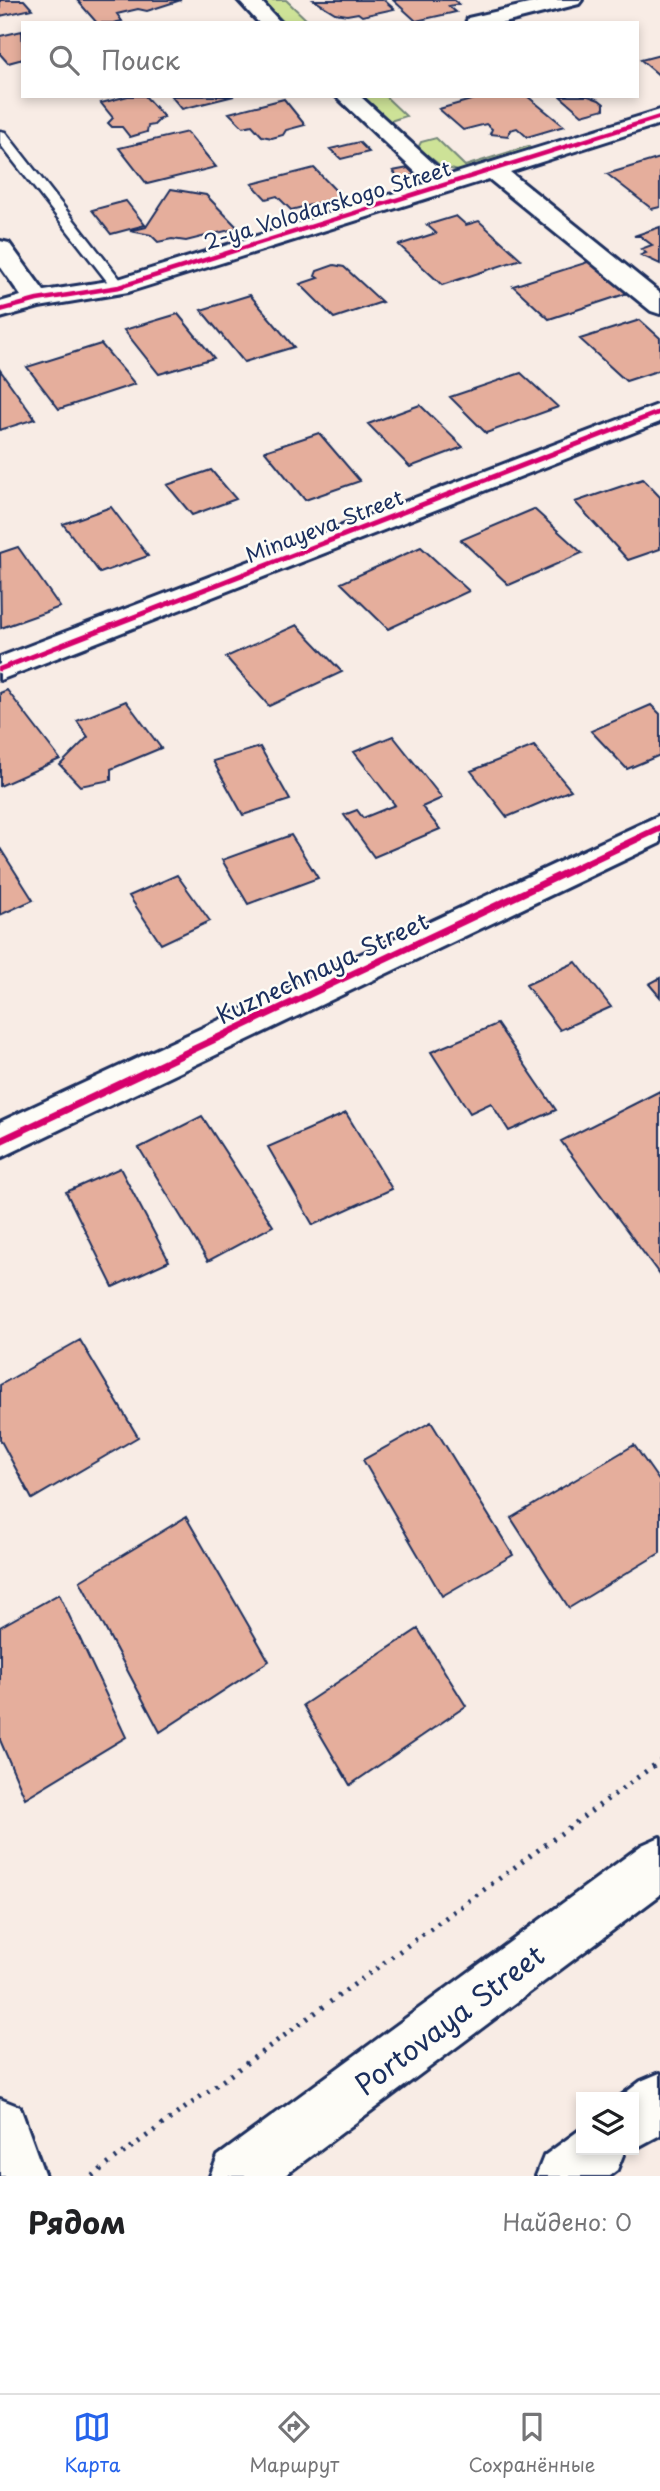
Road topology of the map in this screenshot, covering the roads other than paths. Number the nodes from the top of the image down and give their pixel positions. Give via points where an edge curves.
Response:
1 (248, 0) edge
2 (572, 0) edge
3 (269, 21) edge
4 (484, 21) edge
5 (349, 98) edge
6 (660, 117) edge
7 (0, 135) edge
8 (494, 171) junction
9 (444, 186) junction
10 (0, 248) edge
11 (119, 287) junction
12 (37, 300) junction
13 (660, 306) edge
14 (0, 310) edge
15 (660, 412) edge
16 (0, 669) edge
17 (660, 828) edge
18 (0, 1141) edge
19 (660, 1863) edge
20 (660, 2100) edge
21 (639, 2117) edge
22 (0, 2127) edge
23 (591, 2155) edge
24 (16, 2176) edge
25 (238, 2176) edge
26 (564, 2176) edge

1 - 3 street
2 - 4 street
5 - 9 street
6 - 8 street, 2-ya Volodarskogo Street
7 - 11 lane
8 - 9 street, 2-ya Volodarskogo Street
8 - 13 street
9 - 11 street, 2-ya Volodarskogo Street
10 - 12 street
11 - 12 street, 2-ya Volodarskogo Street
12 - 14 street, 2-ya Volodarskogo Street
15 - 16 street, Minayeva Street
17 - 18 street, Kuznechnaya Street
19 - 25 street, Portovaya Street
20 - 21 street
22 - 24 street
23 - 26 street

